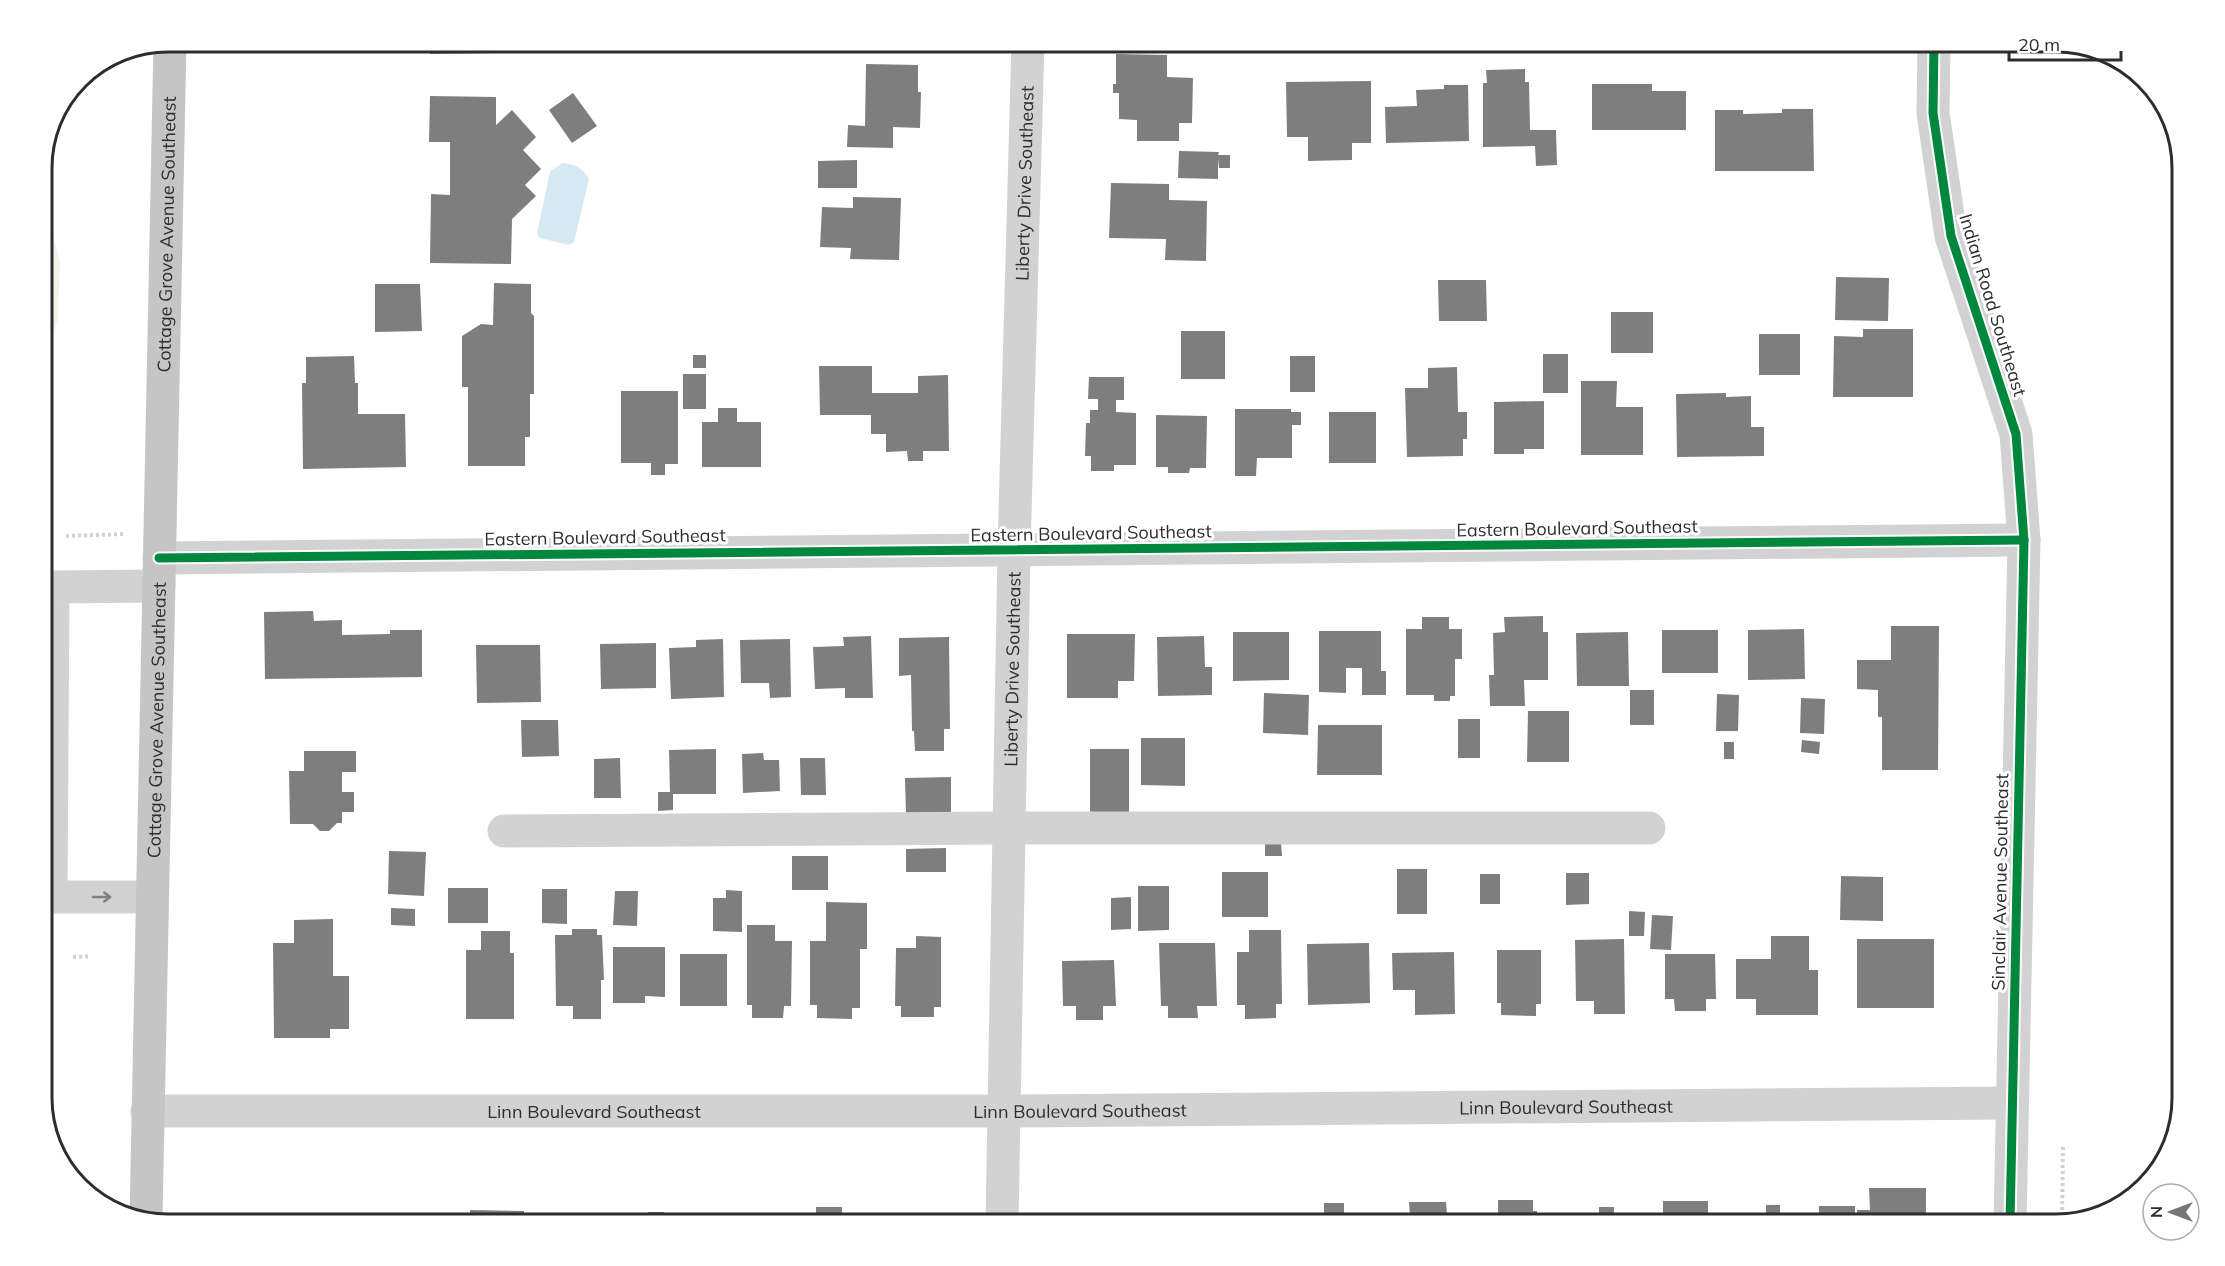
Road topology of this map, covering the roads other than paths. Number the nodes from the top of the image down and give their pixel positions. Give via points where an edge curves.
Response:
1 (170, 52) edge
2 (1028, 52) edge
3 (1934, 52) edge
4 (2024, 540) junction
5 (1014, 550) junction
6 (159, 559) junction
7 (53, 587) edge
8 (1010, 828) junction
9 (1649, 828) dead end
10 (504, 831) dead end
11 (53, 897) edge
12 (152, 897) junction
13 (2012, 1103) junction
14 (147, 1111) junction
15 (1005, 1111) junction
16 (146, 1212) edge
17 (1002, 1214) edge
18 (2010, 1214) edge

1 - 6 main road, Cottage Grove Avenue Southeast
2 - 5 street, Liberty Drive Southeast
3 - 4 street, Indian Road Southeast via 1933,113 1951,236 2016,434
4 - 5 street, Eastern Boulevard Southeast
4 - 13 street, Sinclair Avenue Southeast
5 - 6 street, Eastern Boulevard Southeast
5 - 8 street, Liberty Drive Southeast
6 -> 7 street, Eastern Boulevard Southeast
6 - 12 main road, Cottage Grove Avenue Southeast
8 - 9 street
8 - 10 street
8 - 15 street, Liberty Drive Southeast
11 -> 12 street, Eastern Boulevard Southeast
12 - 14 main road, Cottage Grove Avenue Southeast
13 - 15 street, Linn Boulevard Southeast
13 - 18 street, Sinclair Avenue Southeast
14 - 15 street, Linn Boulevard Southeast
14 - 16 main road, Cottage Grove Avenue Southeast
15 - 17 street, Liberty Drive Southeast

